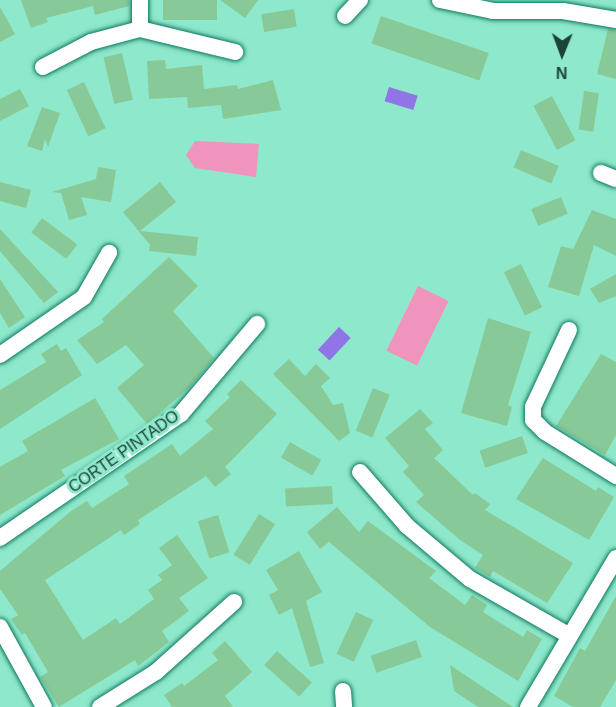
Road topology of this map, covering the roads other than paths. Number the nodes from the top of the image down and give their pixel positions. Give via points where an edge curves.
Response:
1 (140, 0) edge
2 (360, 0) edge
3 (446, 1) edge
4 (345, 16) dead end
5 (616, 20) edge
6 (140, 29) junction
7 (235, 52) dead end
8 (43, 67) dead end
9 (109, 253) dead end
10 (257, 324) dead end
11 (570, 330) dead end
12 (0, 355) edge
13 (360, 472) dead end
14 (616, 476) edge
15 (0, 538) edge
16 (616, 558) edge
17 (234, 602) dead end
18 (0, 627) edge
19 (568, 635) junction
20 (44, 707) edge
21 (100, 707) edge
22 (528, 707) edge

1 - 6 street
2 - 4 street
3 - 5 street via 493,11 563,11
6 - 7 street
6 - 8 street via 91,42
9 - 12 street via 84,297
10 - 15 street, CORTE PINTADO via 181,414
11 - 14 street via 533,407 533,420 545,432
13 - 19 street via 407,526 470,579
16 - 19 street
17 - 21 street via 156,672
18 - 20 street
19 - 22 street

